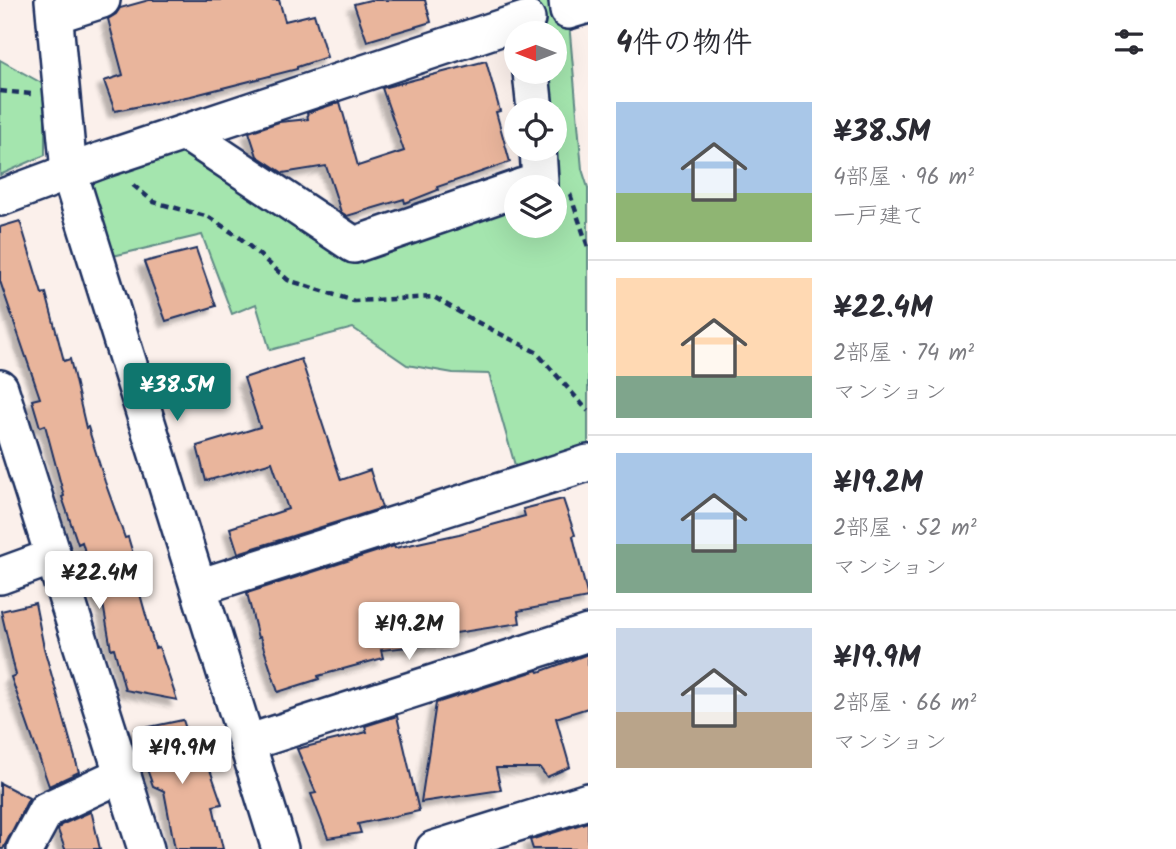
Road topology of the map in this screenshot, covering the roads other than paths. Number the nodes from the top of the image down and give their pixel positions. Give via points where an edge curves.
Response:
1 (102, 0) edge
2 (567, 0) edge
3 (588, 5) edge
4 (54, 8) edge
5 (527, 17) edge
6 (186, 133) junction
7 (69, 172) junction
8 (504, 193) edge
9 (0, 198) edge
10 (0, 388) edge
11 (588, 463) edge
12 (52, 557) junction
13 (0, 576) edge
14 (199, 587) junction
15 (588, 634) edge
16 (247, 743) junction
17 (123, 774) junction
18 (588, 801) edge
19 (25, 849) edge
20 (146, 849) edge
21 (279, 849) edge
22 (434, 849) edge

1 - 4 street
2 - 3 street via 568,11
4 - 7 street
5 - 6 street
6 - 7 street
6 - 8 street via 354,245
7 - 9 street
7 - 14 street
10 - 12 street
11 - 14 street
12 - 13 street
12 - 17 street
14 - 16 street
15 - 16 street
16 - 21 street
17 - 19 street via 46,810
17 - 20 street
18 - 22 street

